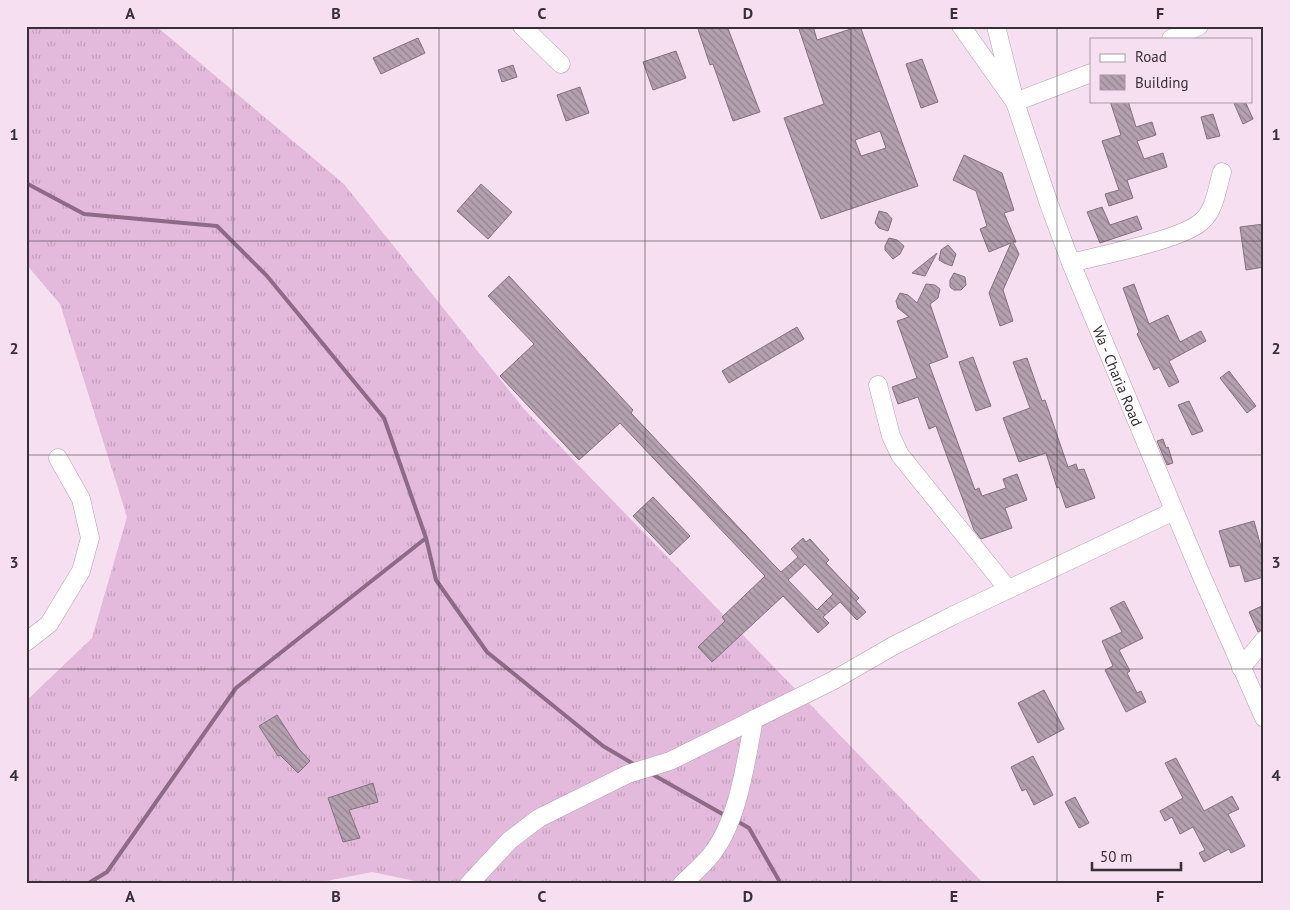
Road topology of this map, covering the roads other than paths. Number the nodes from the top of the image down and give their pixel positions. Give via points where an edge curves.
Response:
1 (522, 26) edge
2 (961, 26) edge
3 (996, 26) edge
4 (1199, 26) edge
5 (1173, 38) edge
6 (561, 64) dead end
7 (1090, 73) edge
8 (1015, 102) junction
9 (1222, 172) dead end
10 (1071, 263) junction
11 (878, 385) dead end
12 (58, 458) dead end
13 (1174, 511) junction
14 (1008, 589) junction
15 (1264, 640) edge
16 (26, 642) edge
17 (1241, 668) junction
18 (1264, 718) edge
19 (754, 720) junction
20 (469, 884) edge
21 (682, 884) edge

1 - 6 street
2 - 8 street
3 - 8 street, Wa - Charia Road
4 - 5 street
7 - 8 street
8 - 10 street, Wa - Charia Road
9 - 10 street via 1210,211 1190,230
10 - 13 street, Wa - Charia Road
11 - 14 street via 891,436 900,455
12 - 16 street via 81,499 90,538 81,571 72,586 48,624
13 - 14 street
13 - 17 street, Wa - Charia Road
14 - 19 street
15 - 17 street
17 - 18 street, Wa - Charia Road
19 - 20 street via 670,761 601,786 539,818 510,840
19 - 21 street via 730,822 715,850

